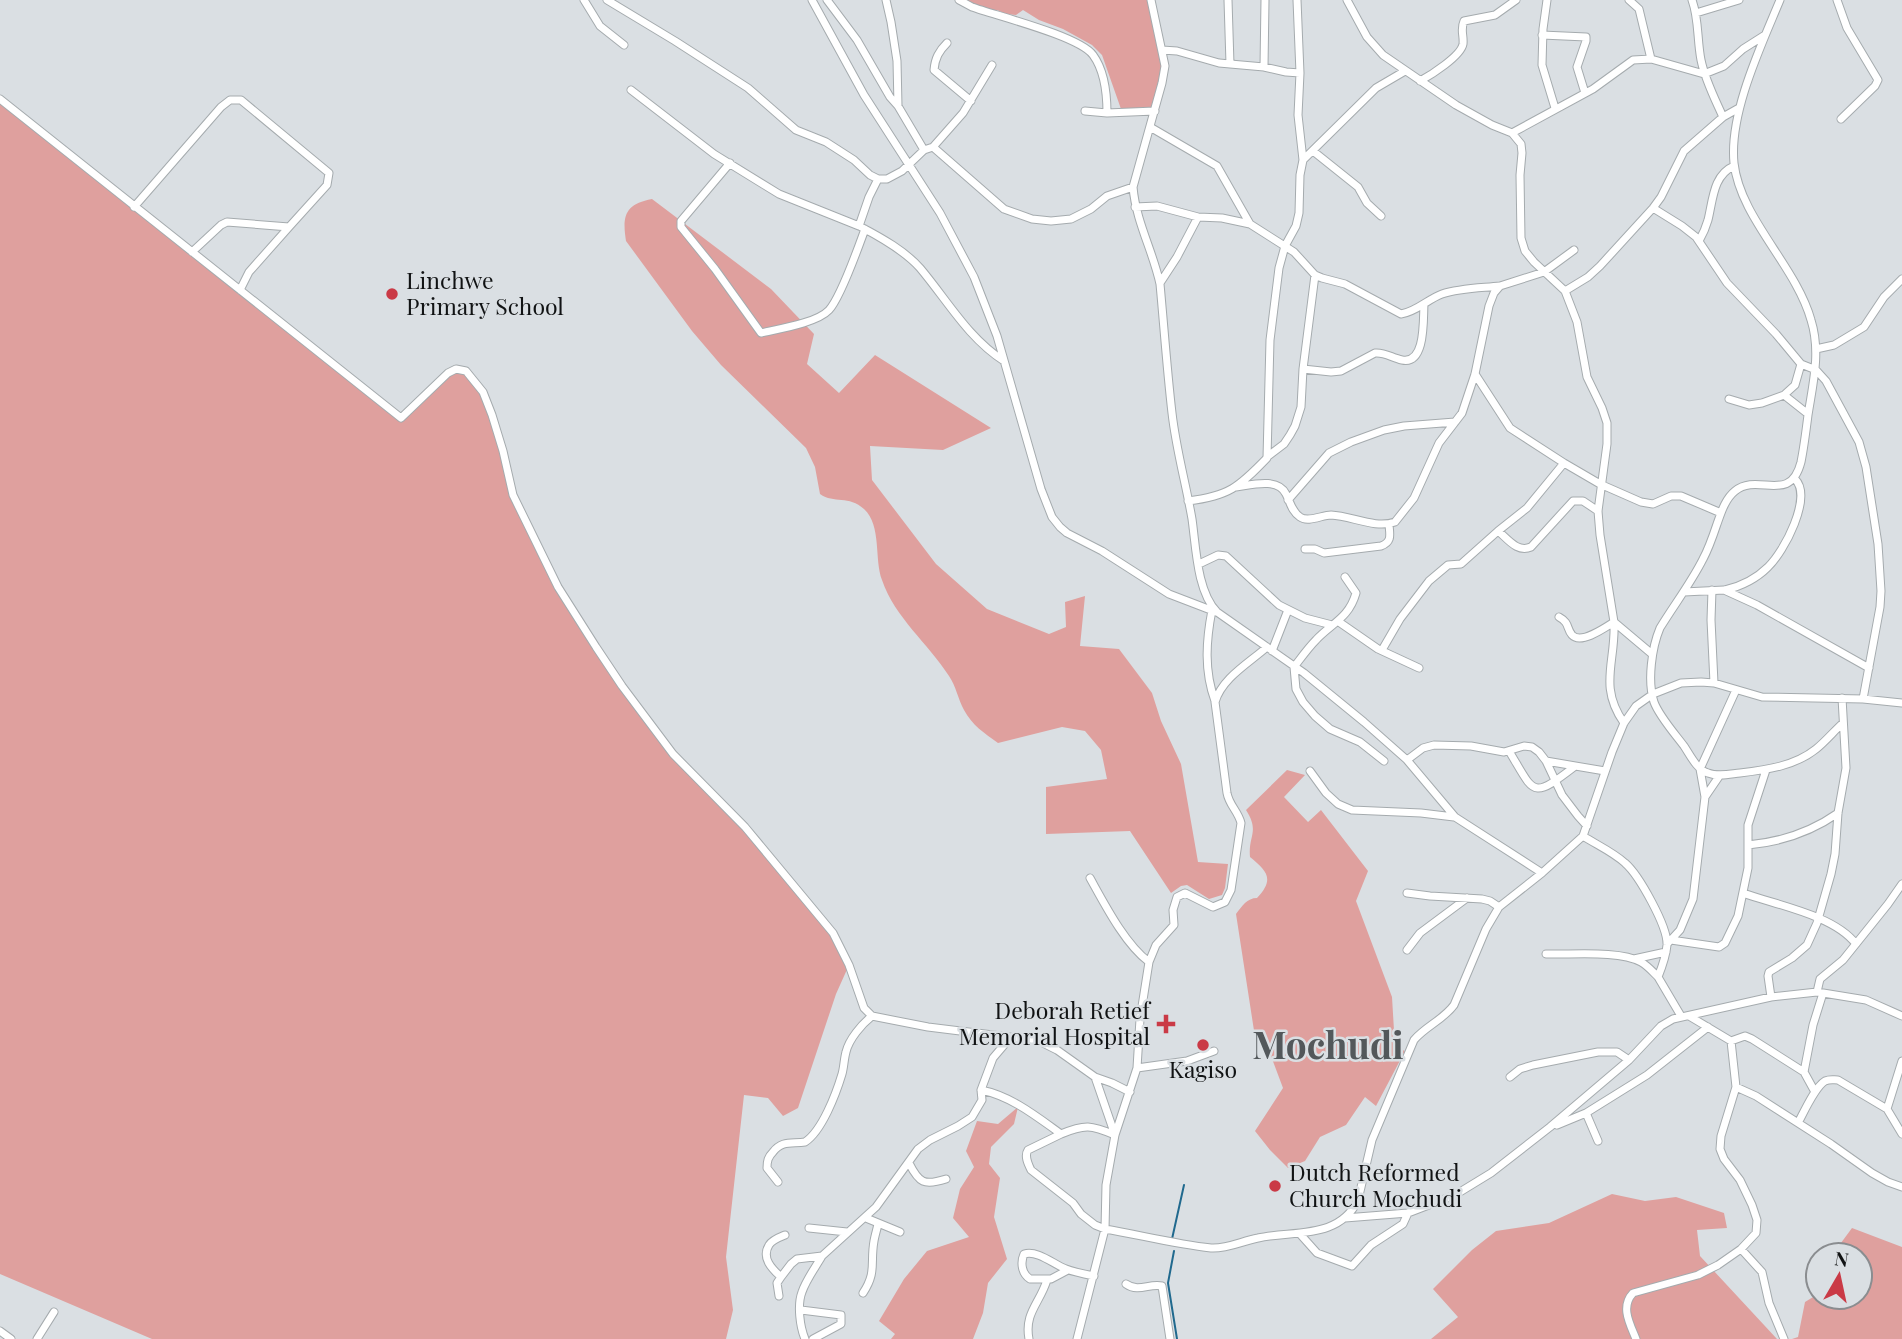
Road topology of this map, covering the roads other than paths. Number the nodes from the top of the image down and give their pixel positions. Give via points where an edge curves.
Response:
1 (584, 0) edge
2 (607, 0) edge
3 (812, 0) edge
4 (827, 0) edge
5 (886, 0) edge
6 (959, 0) edge
7 (1151, 0) edge
8 (1228, 0) edge
9 (1265, 0) edge
10 (1297, 0) edge
11 (1347, 0) edge
12 (1516, 0) edge
13 (1547, 0) edge
14 (1629, 0) edge
15 (1692, 0) edge
16 (1739, 0) edge
17 (1780, 0) edge
18 (1838, 0) edge
19 (1696, 13) junction
20 (1542, 35) junction
21 (1766, 35) junction
22 (947, 43) dead end
23 (624, 45) dead end
24 (1162, 50) junction
25 (1651, 59) junction
26 (992, 65) dead end
27 (1230, 65) junction
28 (1264, 67) junction
29 (1405, 71) junction
30 (1300, 73) junction
31 (1704, 74) junction
32 (1420, 81) junction
33 (631, 90) dead end
34 (1585, 93) junction
35 (0, 99) edge
36 (971, 101) junction
37 (898, 106) junction
38 (1555, 108) junction
39 (1739, 108) junction
40 (1085, 111) dead end
41 (1154, 111) junction
42 (1107, 113) junction
43 (1723, 117) junction
44 (1841, 119) dead end
45 (1150, 127) junction
46 (1512, 133) junction
47 (928, 149) junction
48 (1313, 151) junction
49 (1303, 160) junction
50 (730, 163) junction
51 (909, 165) junction
52 (1734, 166) junction
53 (878, 179) junction
54 (1133, 187) junction
55 (134, 207) junction
56 (1135, 207) junction
57 (1653, 208) junction
58 (1381, 216) dead end
59 (1198, 217) junction
60 (1250, 224) junction
61 (289, 227) junction
62 (862, 228) junction
63 (1699, 242) junction
64 (1285, 246) junction
65 (1574, 250) dead end
66 (192, 252) junction
67 (1544, 272) junction
68 (1315, 275) junction
69 (1902, 279) edge
70 (1160, 284) junction
71 (1500, 286) junction
72 (240, 290) junction
73 (1565, 291) junction
74 (1424, 304) junction
75 (1816, 349) junction
76 (1005, 362) junction
77 (1801, 364) junction
78 (1303, 369) junction
79 (1816, 370) junction
80 (1475, 374) junction
81 (1784, 395) junction
82 (1729, 399) dead end
83 (1808, 414) junction
84 (1455, 422) junction
85 (1267, 458) junction
86 (1564, 463) junction
87 (1795, 479) junction
88 (1601, 484) junction
89 (1236, 487) junction
90 (1288, 500) junction
91 (1188, 501) junction
92 (1598, 511) junction
93 (1721, 513) junction
94 (1389, 524) junction
95 (1498, 531) junction
96 (1305, 549) dead end
97 (1199, 564) junction
98 (1345, 577) dead end
99 (1712, 590) junction
100 (1724, 590) junction
101 (1684, 592) junction
102 (1288, 610) junction
103 (1214, 611) junction
104 (1559, 617) dead end
105 (1614, 622) junction
106 (1335, 623) junction
107 (1269, 649) junction
108 (1382, 650) junction
109 (1653, 654) junction
110 (1294, 667) junction
111 (1419, 668) dead end
112 (1869, 668) junction
113 (1714, 683) junction
114 (1736, 690) junction
115 (1653, 694) junction
116 (1842, 698) junction
117 (1863, 699) junction
118 (1215, 702) junction
119 (1902, 703) edge
120 (1624, 723) junction
121 (1843, 723) junction
122 (1509, 751) junction
123 (1406, 760) junction
124 (1384, 761) dead end
125 (1546, 761) junction
126 (1574, 767) junction
127 (1700, 769) junction
128 (1766, 770) junction
129 (1310, 771) dead end
130 (1605, 771) junction
131 (1720, 775) junction
132 (1555, 782) junction
133 (1705, 797) junction
134 (1838, 813) junction
135 (1455, 817) junction
136 (1587, 826) junction
137 (1583, 836) junction
138 (1748, 845) junction
139 (1542, 873) junction
140 (1090, 878) dead end
141 (1902, 884) edge
142 (1407, 893) dead end
143 (1743, 893) junction
144 (1467, 898) junction
145 (1499, 907) junction
146 (1818, 918) junction
147 (1669, 942) junction
148 (1856, 944) junction
149 (1407, 950) dead end
150 (1666, 952) junction
151 (1546, 954) dead end
152 (1633, 959) junction
153 (1149, 962) junction
154 (1658, 977) junction
155 (1820, 993) junction
156 (1771, 997) junction
157 (872, 1016) junction
158 (1684, 1016) junction
159 (1901, 1016) edge
160 (1902, 1026) edge
161 (1708, 1027) junction
162 (1010, 1038) junction
163 (1731, 1041) junction
164 (1214, 1051) dead end
165 (1629, 1059) junction
166 (1902, 1061) edge
167 (1137, 1068) junction
168 (1804, 1072) junction
169 (1095, 1077) junction
170 (1510, 1077) dead end
171 (1736, 1087) junction
172 (981, 1090) junction
173 (1129, 1092) junction
174 (1815, 1092) junction
175 (1887, 1109) junction
176 (1587, 1113) junction
177 (1798, 1123) junction
178 (1550, 1127) junction
179 (1061, 1134) junction
180 (1902, 1134) edge
181 (1115, 1135) junction
182 (1598, 1141) dead end
183 (909, 1163) junction
184 (946, 1178) dead end
185 (778, 1182) dead end
186 (1902, 1187) edge
187 (1408, 1213) junction
188 (866, 1218) junction
189 (1344, 1218) junction
190 (878, 1224) junction
191 (809, 1228) dead end
192 (1105, 1229) junction
193 (847, 1232) junction
194 (900, 1232) dead end
195 (1300, 1234) junction
196 (785, 1235) dead end
197 (1741, 1249) junction
198 (822, 1256) junction
199 (1068, 1270) junction
200 (1094, 1276) junction
201 (781, 1277) junction
202 (1047, 1280) junction
203 (1126, 1284) dead end
204 (863, 1293) dead end
205 (779, 1296) dead end
206 (801, 1310) junction
207 (54, 1312) dead end
208 (0, 1331) edge
209 (11, 1339) edge
210 (37, 1339) edge
211 (805, 1339) edge
212 (813, 1339) edge
213 (1030, 1339) edge
214 (1077, 1339) edge
215 (1170, 1339) edge
216 (1636, 1339) edge
217 (1784, 1339) edge

1 - 23 street via 600,26
2 - 53 street via 748,88 796,130 826,142
3 - 51 street
4 - 37 street
5 - 37 street via 897,61
6 - 42 street via 1072,41 1092,53 1104,85
7 - 24 street
8 - 27 street
9 - 28 street
10 - 30 street
11 - 29 street via 1373,46
12 - 32 street via 1495,15 1464,21 1461,48
13 - 20 street
14 - 25 street via 1639,9
15 - 19 street
16 - 19 street
17 - 21 street
18 - 44 street via 1847,29 1878,80
19 - 31 street
20 - 34 street via 1586,37 1577,67
20 - 38 street via 1542,65
21 - 31 street via 1724,66
21 - 39 street
22 - 36 street via 934,61 934,70
24 - 27 street
24 - 41 street via 1165,66
25 - 31 street
25 - 34 street via 1629,62
26 - 36 street
27 - 28 street
28 - 30 street
29 - 32 street
29 - 48 street via 1376,88
30 - 49 street
31 - 43 street
32 - 46 street
33 - 50 street
34 - 38 street
35 - 55 street
36 - 47 street
37 - 47 street
38 - 46 street
39 - 43 street
39 - 52 street
40 - 42 street
41 - 42 street
41 - 45 street
43 - 57 street via 1684,151
45 - 54 street
45 - 60 street via 1217,166
46 - 67 street via 1522,153 1521,238 1525,251
47 - 51 street
47 - 54 street via 1004,209 1032,219 1070,219 1107,196
48 - 49 street
48 - 58 street via 1357,187
49 - 64 street via 1299,213
50 - 62 street via 779,194
50 - 62 street via 681,221 681,227 761,333 806,322 828,311
51 - 53 street via 887,179
51 - 76 street via 965,258
52 - 63 street via 1718,182
52 - 75 street via 1747,204 1806,306
53 - 62 street
54 - 56 street
55 - 61 street via 221,107 230,100 241,100 329,173 327,185
55 - 66 street
56 - 59 street via 1157,206
56 - 70 street
57 - 63 street
57 - 73 street via 1595,271
59 - 60 street
59 - 70 street
60 - 64 street
61 - 66 street via 227,222
61 - 72 street via 249,272
62 - 76 street via 919,267 977,340
63 - 77 street via 1727,283
64 - 68 street
64 - 85 street via 1270,340
65 - 67 street
66 - 72 street
67 - 71 street
67 - 73 street
68 - 74 street via 1353,288 1401,314
68 - 78 street
69 - 75 street via 1864,327 1834,345
70 - 91 street via 1172,413
71 - 74 street via 1450,292
71 - 80 street via 1489,306
72 - 157 street via 401,418 448,373 466,371 483,392 513,495 558,587 673,754 745,827 833,933 862,1003
73 - 88 street via 1577,322 1587,377 1607,423
74 - 78 street via 1421,344 1412,360 1380,352 1342,371
75 - 79 street
76 - 103 street via 1041,489 1060,527 1169,594
77 - 79 street
77 - 81 street via 1795,385
78 - 85 street via 1295,426
79 - 83 street
79 - 112 street via 1845,414 1866,467 1881,591
80 - 84 street
80 - 86 street via 1510,428
81 - 82 street via 1749,405
81 - 83 street
83 - 87 street
84 - 90 street via 1404,426 1351,442 1328,453
84 - 94 street via 1439,443 1414,498
85 - 89 street
86 - 88 street
86 - 95 street via 1527,508
87 - 93 street via 1782,485 1743,486 1731,495
87 - 100 street via 1800,487 1798,515 1773,562 1746,584
88 - 92 street
88 - 93 street via 1648,504 1681,496
89 - 90 street via 1272,483
89 - 91 street
90 - 94 street via 1306,520 1328,515
91 - 97 street
92 - 95 street via 1583,501 1573,501 1527,549 1520,549
92 - 105 street
93 - 101 street via 1704,558
94 - 96 street via 1390,541 1381,547 1324,553
95 - 108 street via 1461,564 1448,565 1429,581
97 - 102 street via 1226,556
97 - 103 street
98 - 106 street via 1356,593 1352,605
99 - 100 street
99 - 101 street
99 - 113 street
100 - 112 street
101 - 109 street via 1660,628
102 - 106 street
102 - 107 street
103 - 107 street
103 - 118 street via 1206,646
104 - 105 street via 1576,638
105 - 109 street
105 - 120 street via 1609,688
106 - 108 street
106 - 110 street
107 - 110 street
107 - 118 street via 1226,682
108 - 111 street
109 - 115 street
110 - 123 street
110 - 124 street via 1297,689 1315,716
112 - 117 street
113 - 114 street
113 - 115 street via 1681,683
114 - 116 street via 1762,697
114 - 127 street
115 - 120 street via 1636,706
115 - 127 street via 1656,706
116 - 117 street
116 - 121 street
117 - 119 street
118 - 153 street via 1228,802 1241,823 1231,890 1225,902 1213,907 1185,892 1177,897 1174,925 1156,945
120 - 130 street
121 - 128 street via 1805,757
121 - 134 street via 1846,768
122 - 123 street via 1434,745
122 - 125 street via 1529,746
122 - 132 street via 1534,788
123 - 135 street
125 - 126 street
125 - 132 street
126 - 130 street
126 - 132 street
127 - 131 street
127 - 133 street
128 - 131 street
128 - 138 street via 1749,820
129 - 135 street via 1326,793 1352,810
130 - 136 street
131 - 133 street
132 - 136 street
133 - 147 street via 1693,899 1680,930
134 - 138 street via 1806,831
134 - 146 street via 1835,854
135 - 139 street
136 - 137 street
137 - 139 street
137 - 147 street via 1632,869
138 - 143 street
139 - 145 street
140 - 153 street via 1135,949
141 - 148 street
142 - 144 street
143 - 146 street
143 - 147 street via 1738,916 1719,947
144 - 145 street
144 - 149 street via 1420,933
145 - 189 street via 1454,1005 1415,1040 1372,1140 1358,1200
146 - 148 street
146 - 156 street via 1807,945 1769,972
147 - 150 street
148 - 155 street via 1820,979
150 - 152 street
150 - 154 street
151 - 152 street
152 - 154 street
153 - 167 street
154 - 158 street
155 - 156 street
155 - 159 street via 1866,1000
155 - 168 street
156 - 158 street
157 - 162 street
157 - 185 street via 849,1043 818,1130 805,1142 781,1144 769,1157 767,1168
158 - 161 street
158 - 165 street via 1661,1026
159 - 160 street
161 - 163 street
161 - 176 street via 1647,1075
162 - 169 street via 1057,1049
162 - 172 street via 993,1058
163 - 168 street via 1745,1036
163 - 171 street
164 - 167 street via 1187,1061
165 - 170 street via 1617,1052 1598,1052 1533,1065
165 - 178 street
166 - 175 street
167 - 173 street
168 - 174 street
169 - 173 street
169 - 181 street
171 - 177 street
171 - 197 street via 1720,1149 1757,1220 1756,1233
172 - 179 street via 1013,1102
172 - 183 street via 982,1100 972,1117 930,1140
173 - 181 street
174 - 175 street via 1825,1082 1838,1080
174 - 177 street
175 - 180 street
176 - 178 street
176 - 182 street
177 - 186 street via 1872,1173
178 - 187 street via 1455,1195
179 - 181 street via 1085,1126
179 - 192 street via 1028,1150 1029,1166 1081,1214
181 - 192 street via 1106,1185
183 - 184 street via 923,1182
183 - 188 street
187 - 189 street
187 - 195 street via 1403,1224 1371,1245 1352,1266 1317,1252
188 - 190 street
188 - 193 street
189 - 195 street
190 - 194 street
190 - 204 street via 871,1281
191 - 193 street
192 - 195 street via 1211,1248
192 - 200 street
193 - 198 street
196 - 201 street via 768,1247 770,1268
197 - 216 street via 1698,1275 1630,1296 1626,1306
197 - 217 street via 1762,1272
198 - 201 street via 797,1259
198 - 206 street via 802,1290
199 - 200 street
199 - 202 street
199 - 202 street via 1024,1254 1027,1277
200 - 214 street
201 - 205 street
202 - 213 street via 1027,1324
203 - 215 street via 1136,1289 1162,1286
206 - 211 street
206 - 212 street via 841,1315 841,1324
207 - 210 street
208 - 209 street

